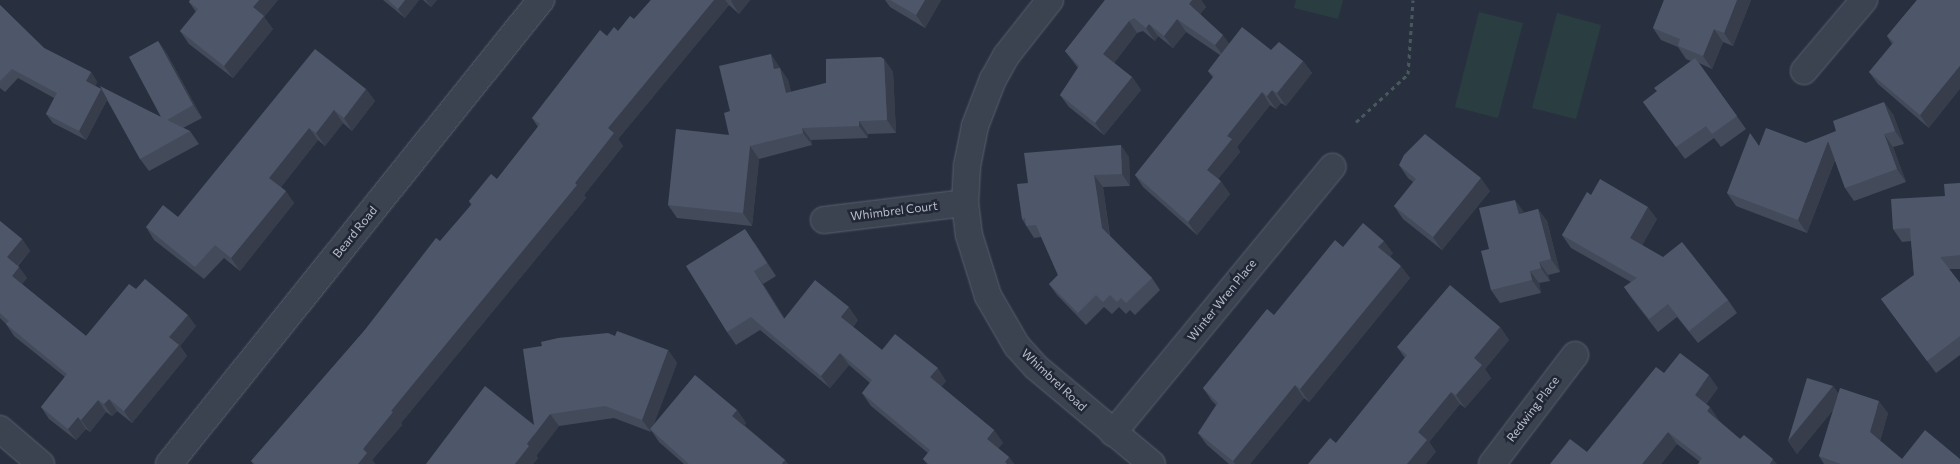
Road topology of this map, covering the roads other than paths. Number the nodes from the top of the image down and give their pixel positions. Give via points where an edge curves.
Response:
1 (541, 0) edge
2 (1050, 0) edge
3 (1864, 0) edge
4 (1804, 72) dead end
5 (1332, 167) dead end
6 (965, 203) junction
7 (824, 220) dead end
8 (1575, 355) dead end
9 (0, 429) edge
10 (1113, 433) junction
11 (41, 464) edge
12 (169, 464) edge
13 (1152, 464) edge
14 (1492, 464) edge

1 - 12 street, Beard Road
2 - 6 street, Whimbrel Road via 1006,56 986,95 970,145
3 - 4 street
5 - 10 street, Winter Wren Place
6 - 7 street, Whimbrel Court
6 - 10 street, Whimbrel Road via 977,267 1016,346
8 - 14 street, Redwing Place
9 - 11 street
10 - 13 street, Whimbrel Road

